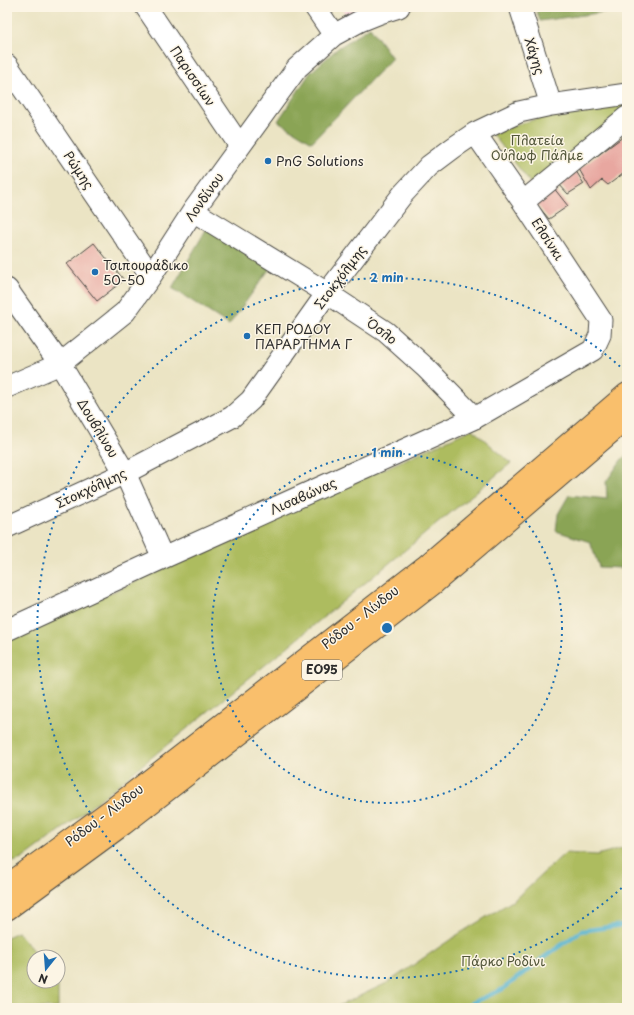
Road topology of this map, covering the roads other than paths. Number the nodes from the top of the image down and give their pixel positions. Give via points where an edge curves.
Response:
1 (146, 7) edge
2 (315, 7) edge
3 (400, 7) edge
4 (520, 7) edge
5 (334, 34) junction
6 (7, 65) edge
7 (627, 94) edge
8 (551, 105) junction
9 (627, 117) edge
10 (475, 133) junction
11 (240, 146) junction
12 (523, 202) junction
13 (193, 211) junction
14 (151, 276) junction
15 (7, 289) edge
16 (327, 293) junction
17 (593, 350) joint
18 (60, 364) junction
19 (7, 387) edge
20 (627, 394) edge
21 (475, 418) junction
22 (627, 418) edge
23 (125, 473) junction
24 (7, 527) edge
25 (163, 558) junction
26 (7, 630) edge
27 (7, 886) edge
28 (7, 909) edge

1 - 11 street, Παρισσίων
2 - 5 street
3 - 5 street, Λονδίνου via 380,12
4 - 8 street, Χάγης
5 - 11 street, Λονδίνου via 297,68
6 - 14 street, Ρώμης
7 - 8 street, Στοκχόλμης
8 - 10 street, Στοκχόλμης via 519,112
9 - 12 street
10 - 12 street, Ελσίνκι
10 - 16 street, Στοκχόλμης via 429,166 403,194
11 - 13 street, Λονδίνου
12 - 17 street, Ελσίνκι via 601,320 600,335
13 - 14 street, Λονδίνου
13 - 16 street, Όσλο
14 - 18 street, Λονδίνου via 125,312
15 - 18 street, Δουβλίνου
16 - 21 street, Όσλο via 386,332
16 - 23 street, Στοκχόλμης via 251,400 232,418
17 - 21 street, Λισαβώνας
18 - 19 street, Λονδίνου
18 - 23 street, Δουβλίνου
20 - 27 main road, Ρόδου - Λίνδου / ΕΟ95 via 425,567 113,809
21 - 25 street, Λισαβώνας
22 - 28 main road, Ρόδου - Λίνδου / ΕΟ95 via 435,582 129,819
23 - 24 street, Στοκχόλμης
23 - 25 street, Δουβλίνου
25 - 26 street, Λισαβώνας

